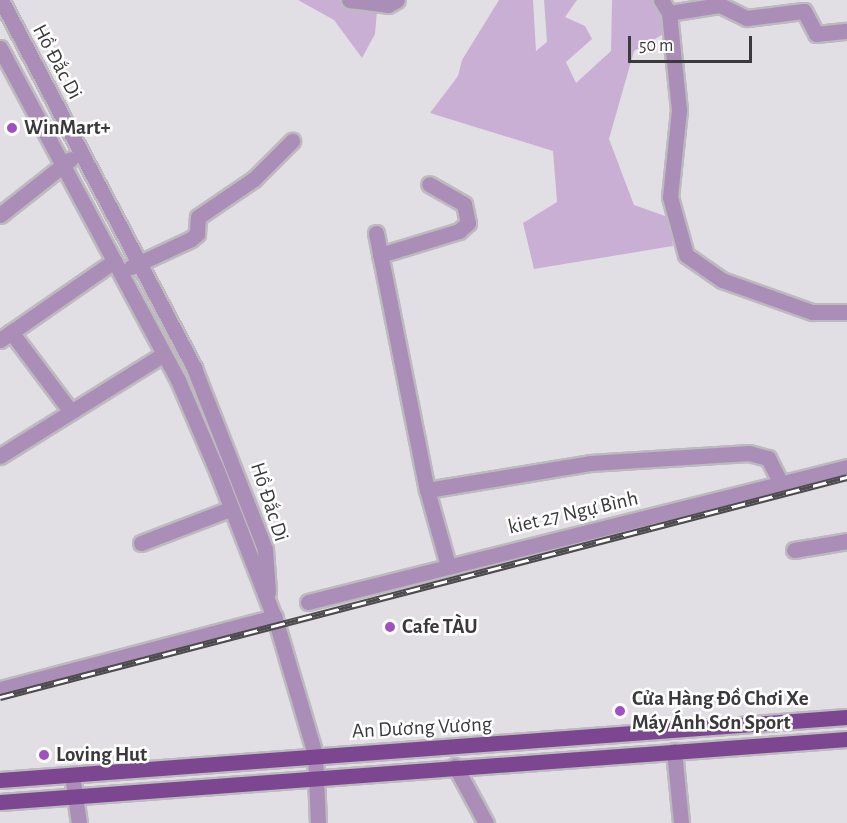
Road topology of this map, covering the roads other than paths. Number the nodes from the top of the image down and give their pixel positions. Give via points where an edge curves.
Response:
1 (1, 0) edge
2 (349, 0) edge
3 (397, 0) edge
4 (661, 0) edge
5 (669, 13) junction
6 (847, 31) edge
7 (0, 48) edge
8 (292, 141) dead end
9 (81, 152) junction
10 (63, 165) junction
11 (429, 184) dead end
12 (0, 215) edge
13 (376, 234) dead end
14 (380, 255) junction
15 (139, 261) junction
16 (118, 267) junction
17 (847, 312) edge
18 (5, 336) edge
19 (164, 354) junction
20 (69, 409) junction
21 (0, 456) edge
22 (847, 467) edge
23 (782, 485) junction
24 (427, 490) junction
25 (230, 509) junction
26 (847, 542) edge
27 (141, 543) dead end
28 (794, 550) dead end
29 (448, 565) junction
30 (268, 601) junction
31 (308, 602) dead end
32 (274, 617) junction
33 (0, 689) edge
34 (847, 717) edge
35 (760, 724) junction
36 (847, 739) edge
37 (758, 745) junction
38 (674, 751) junction
39 (315, 754) junction
40 (455, 766) junction
41 (72, 776) junction
42 (317, 776) junction
43 (0, 780) edge
44 (74, 796) junction
45 (0, 802) edge
46 (79, 823) edge
47 (318, 823) edge
48 (486, 823) edge
49 (681, 823) edge

1 - 9 street, Hồ Đắc Di
2 - 3 street via 388,5
4 - 5 street
5 - 6 street via 720,5 747,18 802,11 816,34
5 - 17 street via 679,110 670,197 686,255 722,280 812,312
7 - 10 street, Hồ Đắc Di
8 - 15 street via 254,179 198,217 197,234
9 - 10 street
9 - 15 street, Hồ Đắc Di
10 - 12 street
10 - 16 street, Hồ Đắc Di
11 - 14 street via 464,204 468,223 459,231
13 - 14 street
14 - 24 street
15 - 16 street
15 - 30 street, Hồ Đắc Di via 236,466 265,549
16 - 18 street
16 - 19 street, Hồ Đắc Di
18 - 20 street
19 - 20 street
19 - 25 street, Hồ Đắc Di
20 - 21 street
22 - 23 street, kiet 27 Ngự Bình
23 - 24 street via 768,458 749,453 590,463
23 - 29 street, kiet 27 Ngự Bình
24 - 29 street
25 - 27 street
25 - 30 street, Hồ Đắc Di
26 - 28 street
29 - 31 street, kiet 27 Ngự Bình
30 - 32 street
32 - 33 street
32 - 39 street
34 - 35 main road, An Dương Vương
35 - 37 main road
35 - 39 main road, An Dương Vương via 569,741
36 - 37 main road, An Dương Vương
37 - 38 main road, An Dương Vương
38 - 40 main road, An Dương Vương
38 - 49 street
39 - 41 main road, An Dương Vương
39 - 42 street
40 - 42 main road, An Dương Vương
40 - 48 street
41 - 43 main road, An Dương Vương
41 - 44 street
42 - 44 main road, An Dương Vương
42 - 47 street
44 - 45 main road, An Dương Vương
44 - 46 street

